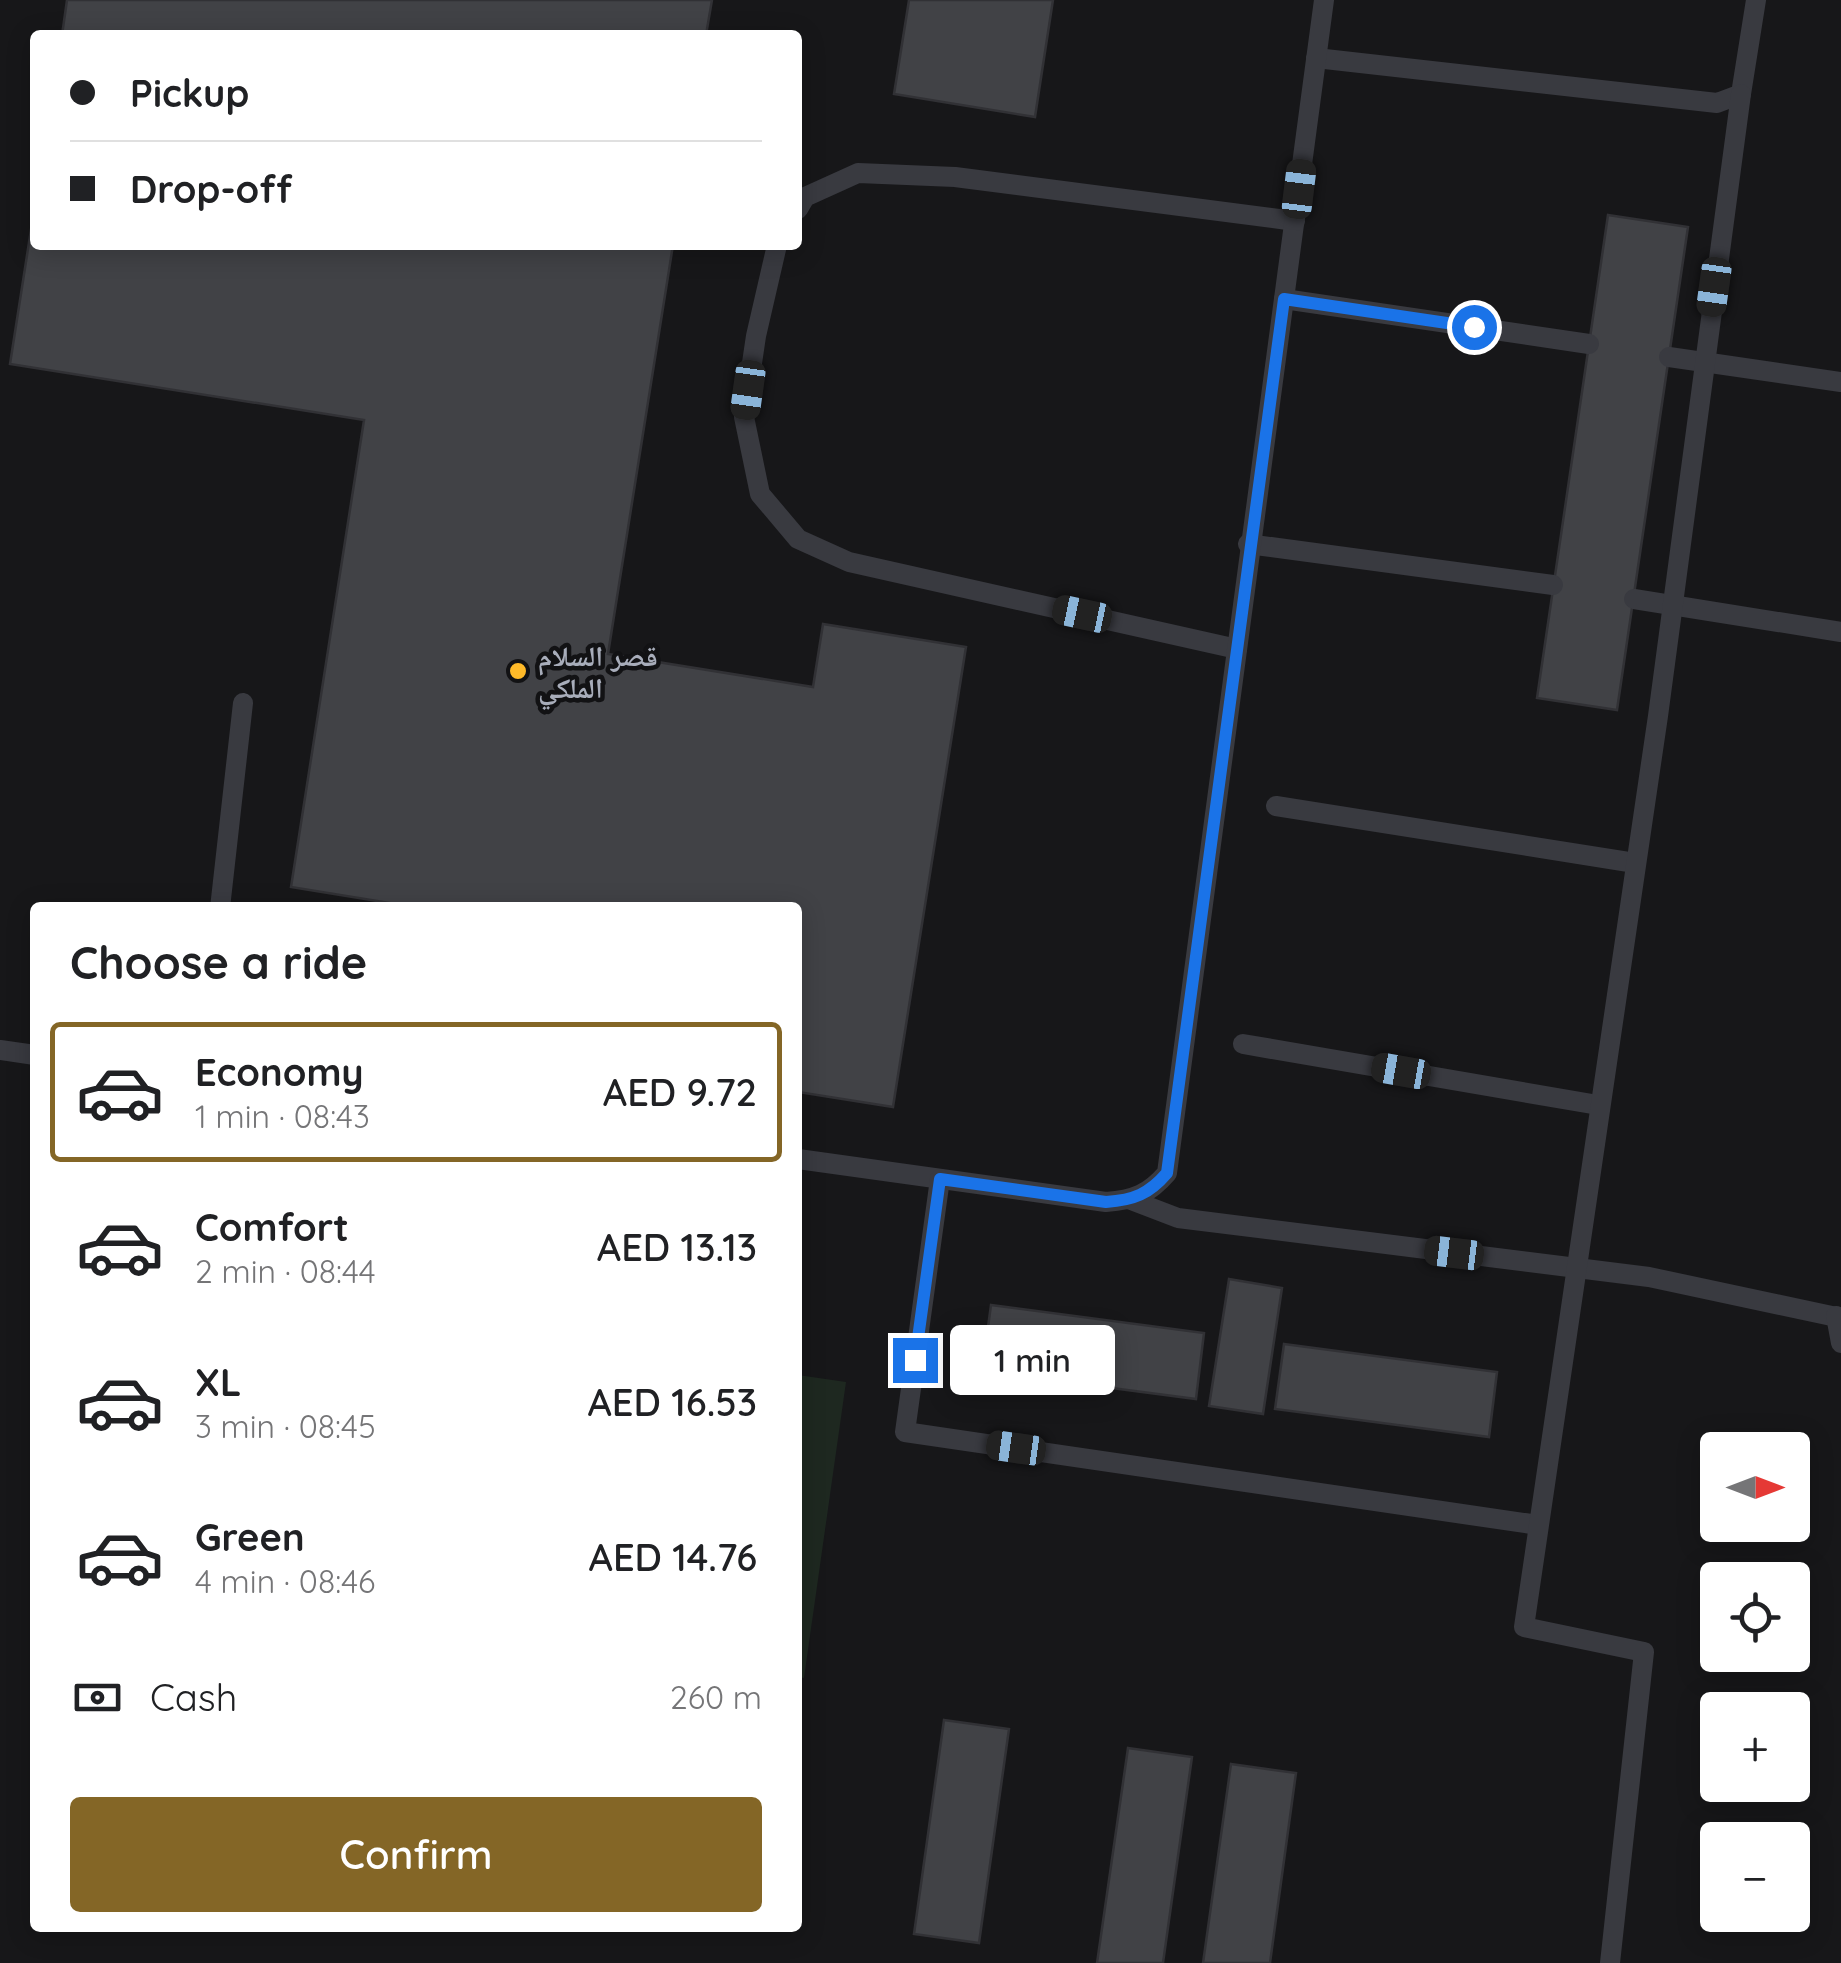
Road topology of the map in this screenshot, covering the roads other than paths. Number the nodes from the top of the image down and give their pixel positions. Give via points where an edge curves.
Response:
1 (1324, 0) edge
2 (1756, 0) edge
3 (1316, 58) junction
4 (1741, 94) junction
5 (802, 202) edge
6 (1295, 222) junction
7 (776, 250) edge
8 (1284, 299) junction
9 (1588, 344) dead end
10 (1669, 357) dead end
11 (1704, 362) junction
12 (1841, 382) edge
13 (1248, 544) junction
14 (1554, 585) dead end
15 (1634, 599) dead end
16 (1672, 605) junction
17 (1841, 632) edge
18 (1237, 649) junction
19 (243, 703) dead end
20 (1276, 806) dead end
21 (1635, 863) junction
22 (221, 902) edge
23 (1244, 1044) dead end
24 (0, 1050) edge
25 (30, 1054) edge
26 (1598, 1105) junction
27 (802, 1161) edge
28 (940, 1179) junction
29 (1131, 1200) junction
30 (1573, 1268) junction
31 (1838, 1317) edge
32 (1841, 1343) edge
33 (1538, 1525) junction
34 (1610, 1963) edge

1 - 3 lane
2 - 4 lane
3 - 4 lane via 1717,103
3 - 6 lane
4 - 11 lane
5 - 6 lane via 858,173 955,177
6 - 8 lane
7 - 18 lane via 744,417 760,494 798,538 848,562
8 - 9 lane
8 - 13 lane
10 - 11 lane
11 - 12 lane
11 - 16 lane
13 - 14 lane
13 - 18 lane
15 - 16 lane
16 - 17 lane
16 - 21 lane
18 - 29 lane via 1167,1173
19 - 22 lane
20 - 21 lane
21 - 26 lane
23 - 26 lane
24 - 25 lane
26 - 30 lane
27 - 28 lane
28 - 29 lane
28 - 33 lane via 904,1432
29 - 30 lane via 1178,1218
30 - 31 lane
30 - 33 lane
31 - 32 lane
33 - 34 lane via 1524,1627 1644,1652

